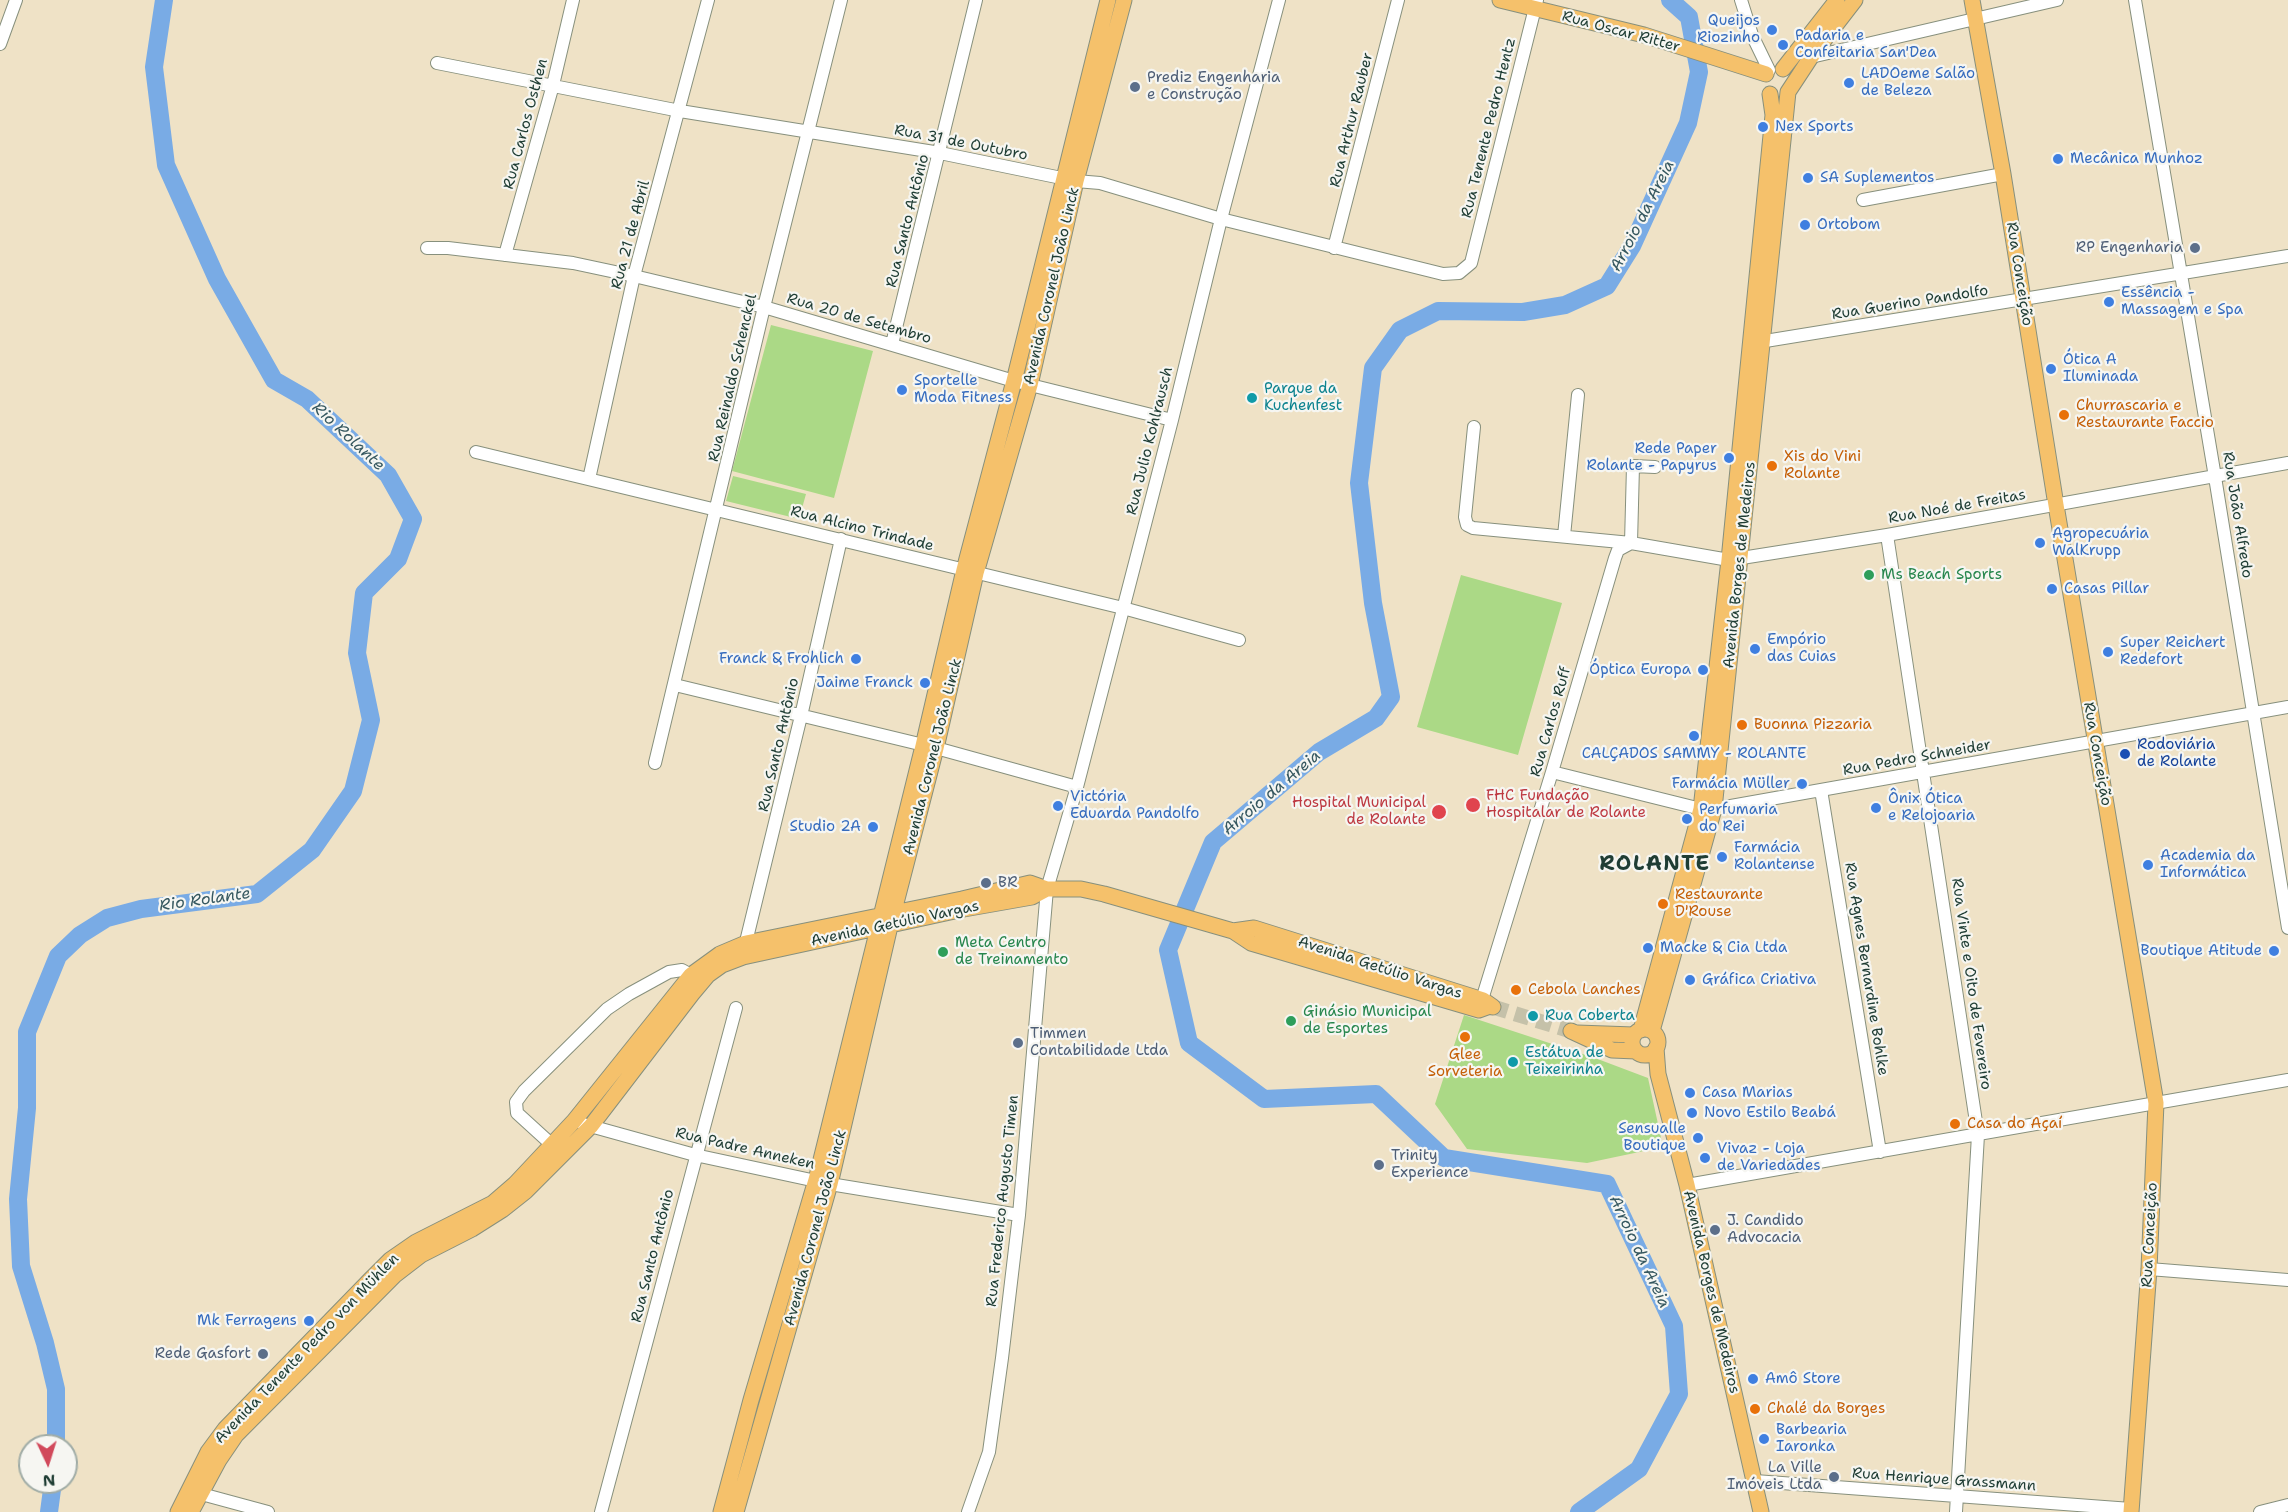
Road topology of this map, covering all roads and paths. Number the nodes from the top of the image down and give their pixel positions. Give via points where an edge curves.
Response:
1 (16, 0) edge
2 (573, 0) edge
3 (708, 0) edge
4 (841, 0) edge
5 (976, 0) edge
6 (1108, 0) edge
7 (1124, 0) edge
8 (1279, 0) edge
9 (1398, 0) edge
10 (1500, 0) edge
11 (1741, 0) edge
12 (1837, 0) edge
13 (1855, 0) edge
14 (1972, 0) edge
15 (2057, 0) edge
16 (2135, 0) edge
17 (1536, 4) edge
18 (1975, 20) junction
19 (0, 44) edge
20 (1811, 57) junction
21 (437, 63) dead end
22 (1770, 78) junction
23 (552, 85) junction
24 (1790, 88) junction
25 (680, 111) junction
26 (810, 131) junction
27 (940, 153) junction
28 (2003, 174) junction
29 (1070, 179) junction
30 (1863, 200) dead end
31 (1221, 219) junction
32 (427, 248) dead end
33 (1334, 248) junction
34 (505, 255) junction
35 (2288, 256) edge
36 (1470, 263) joint
37 (2182, 274) junction
38 (634, 276) junction
39 (2023, 299) junction
40 (764, 307) junction
41 (1757, 343) junction
42 (892, 345) junction
43 (1014, 381) junction
44 (1030, 385) junction
45 (1578, 395) dead end
46 (1172, 420) junction
47 (1474, 427) dead end
48 (476, 452) dead end
49 (2288, 463) edge
50 (1655, 467) dead end
51 (2215, 477) junction
52 (589, 479) junction
53 (2056, 505) junction
54 (717, 509) junction
55 (1887, 534) junction
56 (1564, 536) junction
57 (841, 539) junction
58 (1631, 543) junction
59 (1734, 559) junction
60 (970, 571) junction
61 (1123, 608) junction
62 (1239, 640) dead end
63 (675, 685) junction
64 (2288, 707) edge
65 (2254, 713) junction
66 (801, 716) junction
67 (2095, 742) junction
68 (930, 747) junction
69 (655, 763) dead end
70 (1552, 772) junction
71 (1924, 772) junction
72 (1077, 787) junction
73 (1821, 790) junction
74 (1707, 809) junction
75 (1047, 889) junction
76 (886, 920) junction
77 (2288, 928) edge
78 (744, 950) junction
79 (695, 980) junction
80 (1486, 1006) joint
81 (736, 1008) dead end
82 (1643, 1032) junction
83 (1656, 1048) junction
84 (1639, 1053) junction
85 (1658, 1074) junction
86 (2288, 1080) edge
87 (2156, 1103) junction
88 (574, 1121) junction
89 (591, 1126) junction
90 (1978, 1135) junction
91 (551, 1144) junction
92 (1880, 1152) junction
93 (695, 1155) junction
94 (823, 1182) junction
95 (1687, 1185) junction
96 (1019, 1215) junction
97 (2149, 1269) junction
98 (2288, 1280) edge
99 (296, 1365) junction
100 (1755, 1481) junction
101 (196, 1492) junction
102 (1957, 1496) junction
103 (2288, 1505) edge
104 (2131, 1510) edge
105 (178, 1512) edge
106 (191, 1512) edge
107 (268, 1512) edge
108 (601, 1512) edge
109 (721, 1512) edge
110 (736, 1512) edge
111 (968, 1512) edge
112 (1761, 1512) edge
113 (1956, 1512) edge
114 (2260, 1512) edge

1 - 19 street
2 - 23 street, Rua Carlos Osthen
3 - 25 street, Rua 21 de Abril
4 - 26 street, Rua Reinaldo Schenckel
5 - 27 street, Rua Santo Antônio
6 - 29 main road, Avenida Coronel João Linck
7 - 29 main road, Avenida Coronel João Linck
8 - 31 street, Rua Julio Kohlrausch
9 - 33 street, Rua Arthur Rauber
10 - 17 main road, Rua Oscar Ritter
11 - 22 street
12 - 22 main road
13 - 20 main road
14 - 18 main road, Rua Conceição
15 - 18 street
16 - 37 street, Rua João Alfredo
17 - 22 main road, Rua Oscar Ritter via 1644,35
17 - 36 street, Rua Tenente Pedro Hentz
18 - 20 street
18 - 28 main road, Rua Conceição
20 - 24 main road
21 - 23 street, Rua 31 de Outubro
22 - 24 main road via 1790,75
22 - 24 main road via 1780,96
22 - 41 main road, Avenida Borges de Medeiros via 1773,115
23 - 25 street, Rua 31 de Outubro
23 - 34 street, Rua Carlos Osthen
24 - 41 main road, Avenida Borges de Medeiros
25 - 26 street, Rua 31 de Outubro
25 - 38 street, Rua 21 de Abril
26 - 27 street, Rua 31 de Outubro
26 - 40 street, Rua Reinaldo Schenckel
27 - 29 street, Rua 31 de Outubro
27 - 42 street, Rua Santo Antônio
28 - 30 street
28 - 39 main road, Rua Conceição
29 - 31 street, Rua 31 de Outubro via 1100,183
29 - 43 main road, Avenida Coronel João Linck
29 - 44 main road, Avenida Coronel João Linck
31 - 33 street, Rua 31 de Outubro
31 - 46 street, Rua Julio Kohlrausch
32 - 34 street, Rua 20 de Setembro
33 - 36 street, Rua 31 de Outubro via 1443,274 1459,273
34 - 38 street, Rua 20 de Setembro via 573,263
35 - 37 street, Rua Guerino Pandolfo
37 - 39 street, Rua Guerino Pandolfo
37 - 51 street, Rua João Alfredo
38 - 40 street, Rua 20 de Setembro
38 - 52 street, Rua 21 de Abril
39 - 41 street, Rua Guerino Pandolfo
39 - 53 main road, Rua Conceição
40 - 42 street, Rua 20 de Setembro
40 - 54 street, Rua Reinaldo Schenckel
41 - 59 main road, Avenida Borges de Medeiros
42 - 43 street, Rua 20 de Setembro
43 - 44 street, Rua 20 de Setembro
43 - 60 main road, Avenida Coronel João Linck
44 - 46 street, Rua 20 de Setembro
44 - 60 main road, Avenida Coronel João Linck
45 - 56 street
46 - 61 street, Rua Julio Kohlrausch
47 - 56 street, Rua Noé de Freitas via 1467,525
48 - 52 street, Rua Alcino Trindade
49 - 51 street, Rua Noé de Freitas
50 - 58 street via 1633,466
51 - 53 street, Rua Noé de Freitas
51 - 65 street, Rua João Alfredo
52 - 54 street, Rua Alcino Trindade
53 - 55 street, Rua Noé de Freitas
53 - 67 main road, Rua Conceição
54 - 57 street, Rua Alcino Trindade
54 - 63 street, Rua Reinaldo Schenckel
55 - 59 street, Rua Noé de Freitas
55 - 71 street, Rua Vinte e Oito de Fevereiro
56 - 58 street, Rua Noé de Freitas
57 - 60 street, Rua Alcino Trindade
57 - 66 street, Rua Santo Antônio
58 - 59 street, Rua Noé de Freitas
58 - 70 street, Rua Carlos Ruff via 1618,550 1615,558
59 - 74 main road, Avenida Borges de Medeiros
60 - 61 street, Rua Alcino Trindade
60 - 68 main road, Avenida Coronel João Linck
61 - 62 street, Rua Alcino Trindade
61 - 72 street, Rua Julio Kohlrausch
63 - 66 street
63 - 69 street, Rua Reinaldo Schenckel
64 - 65 street, Rua Pedro Schneider
65 - 67 street, Rua Pedro Schneider
65 - 77 street, Rua João Alfredo
66 - 68 street
66 - 78 street, Rua Santo Antônio
67 - 71 street, Rua Pedro Schneider
67 - 87 main road, Rua Conceição
68 - 72 street
68 - 76 main road, Avenida Coronel João Linck
70 - 74 street, Rua Pedro Schneider
70 - 80 street, Rua Carlos Ruff
71 - 73 street, Rua Pedro Schneider
71 - 90 street, Rua Vinte e Oito de Fevereiro
72 - 75 street, Rua Julio Kohlrausch
73 - 74 street, Rua Pedro Schneider
73 - 92 street, Rua Agnes Bernardine Bohlke
74 - 82 main road, Avenida Borges de Medeiros
75 - 76 main road, Avenida Getúlio Vargas via 1030,883 963,904
75 - 80 main road, Avenida Getúlio Vargas via 1081,890 1149,907 1233,931 1251,943 1343,963
75 - 96 street, Rua Frederico Augusto Timen
76 - 78 main road, Avenida Getúlio Vargas
76 - 94 main road, Avenida Coronel João Linck
78 - 79 main road, Avenida Tenente Pedro von Mühlen via 720,954
79 - 88 main road, Avenida Tenente Pedro von Mühlen
79 - 89 main road, Avenida Tenente Pedro von Mühlen
79 - 91 street via 682,970 669,972 607,1009 524,1091 516,1102 517,1113
81 - 93 street, Rua Santo Antônio
82 - 83 main road via 1658,1039
82 - 84 main road via 1632,1043
82 - 84 main road via 1574,1032 1612,1050
83 - 84 main road via 1650,1054
83 - 85 main road, Avenida Borges de Medeiros
84 - 85 main road
85 - 95 main road, Avenida Borges de Medeiros
86 - 87 street
87 - 90 street
87 - 97 main road, Rua Conceição
88 - 89 street, Rua Padre Anneken
88 - 91 main road, Avenida Tenente Pedro von Mühlen
89 - 93 street, Rua Padre Anneken
89 - 99 main road, Avenida Tenente Pedro von Mühlen via 502,1210 421,1255
90 - 92 street
90 - 102 street, Rua Vinte e Oito de Fevereiro
91 - 99 main road, Avenida Tenente Pedro von Mühlen via 530,1170 493,1203 433,1232 390,1260
92 - 95 street
93 - 94 street, Rua Padre Anneken
93 - 108 street, Rua Santo Antônio
94 - 96 street, Rua Padre Anneken
94 - 109 main road, Avenida Coronel João Linck via 751,1400
94 - 110 main road, Avenida Coronel João Linck
95 - 100 main road, Avenida Borges de Medeiros
96 - 111 street, Rua Frederico Augusto Timen via 989,1452
97 - 98 street
97 - 104 main road, Rua Conceição
99 - 101 main road, Avenida Tenente Pedro von Mühlen via 225,1429 208,1452
100 - 102 street, Rua Henrique Grassmann
100 - 112 main road, Avenida Borges de Medeiros
101 - 105 main road, Avenida Tenente Pedro von Mühlen
101 - 106 main road, Avenida Tenente Pedro von Mühlen
101 - 107 street
102 - 104 street, Rua Henrique Grassmann
102 - 113 street, Rua Vinte e Oito de Fevereiro
103 - 114 street

